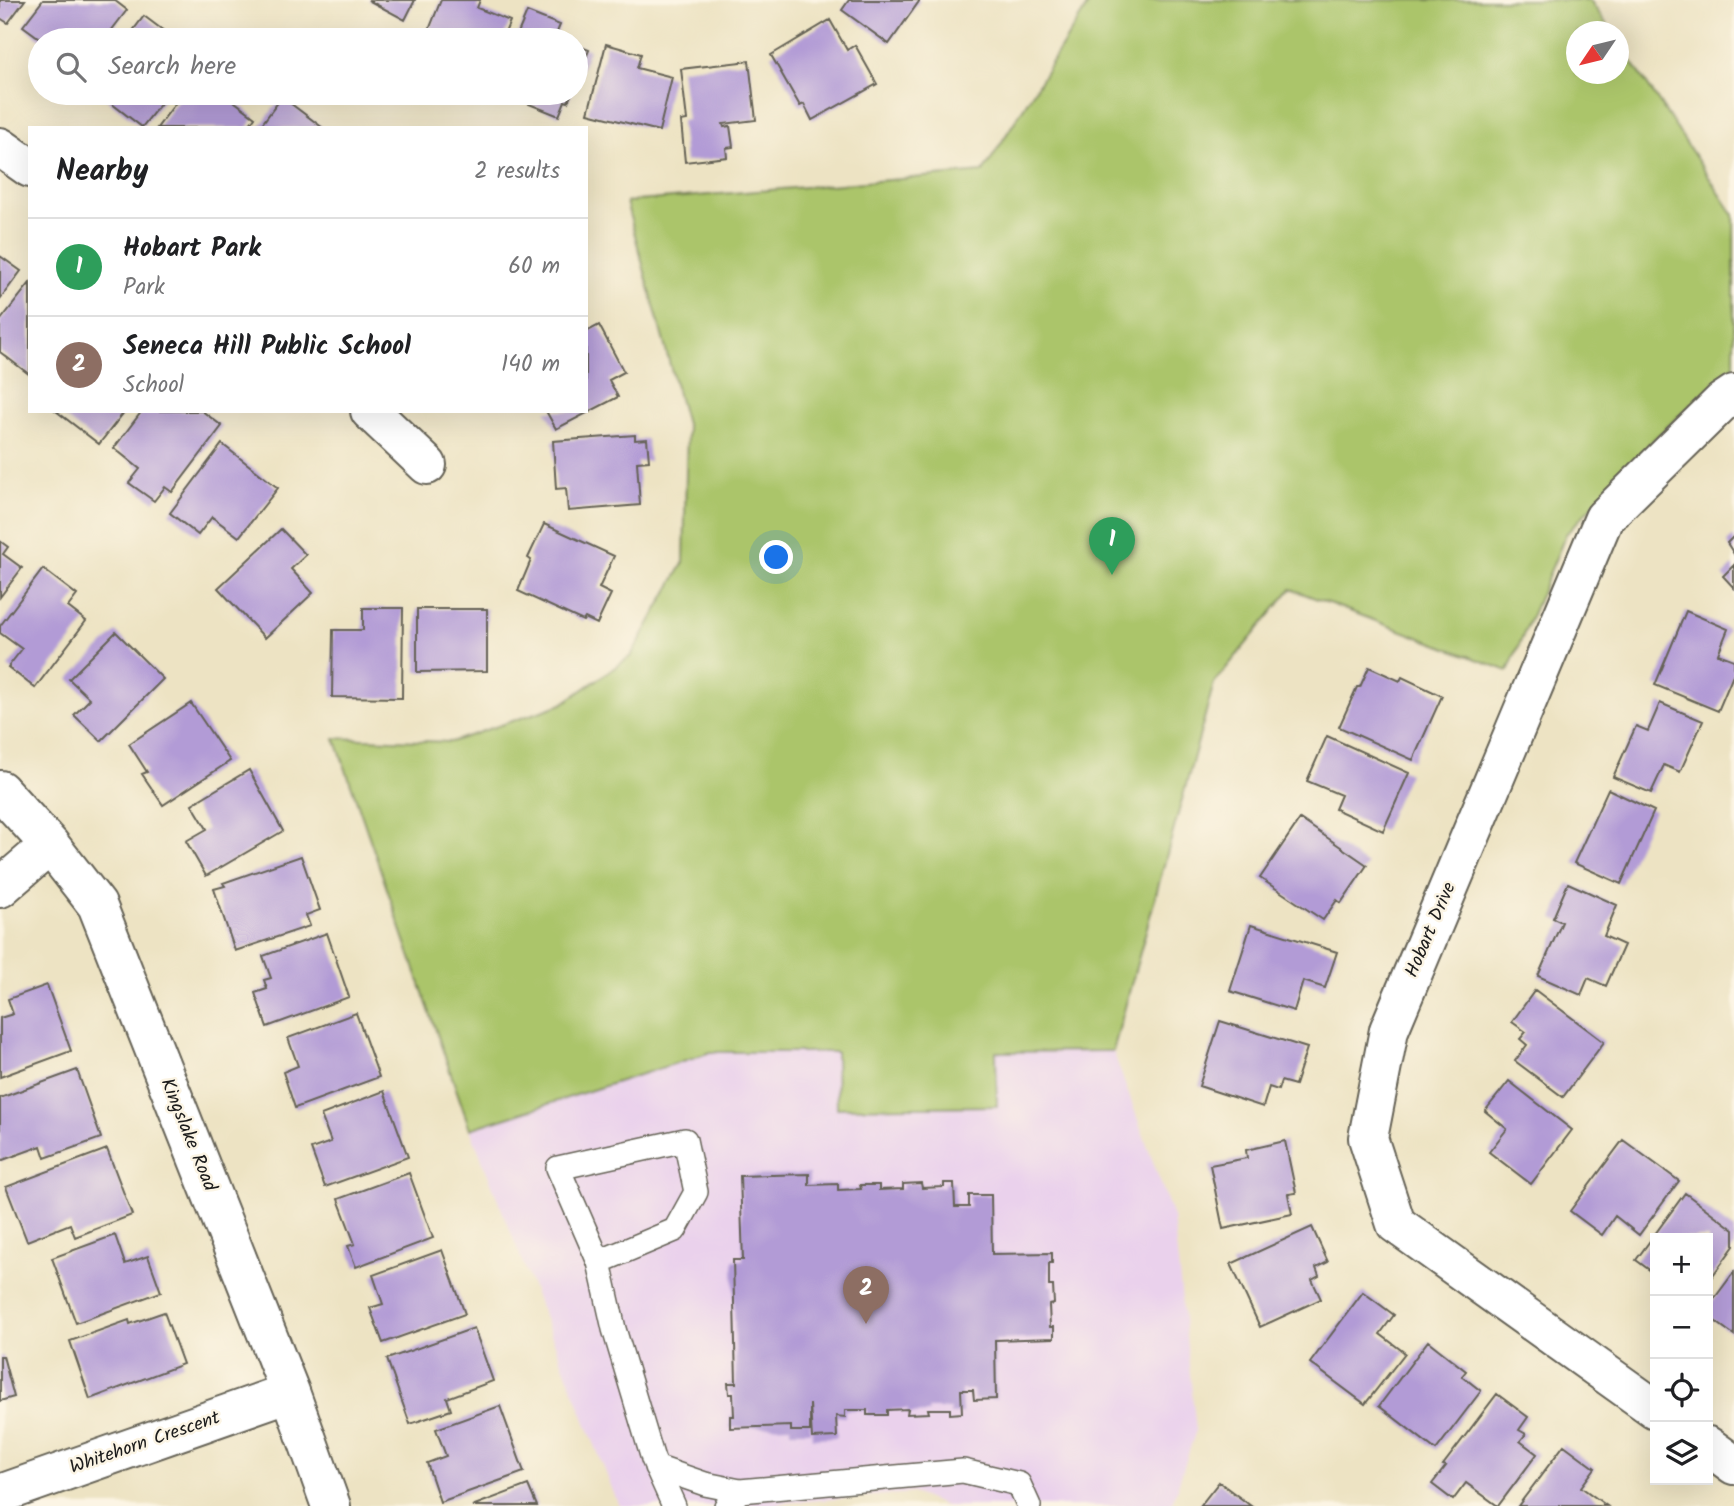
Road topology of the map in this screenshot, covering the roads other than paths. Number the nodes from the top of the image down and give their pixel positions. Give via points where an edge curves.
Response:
1 (0, 147) edge
2 (28, 167) edge
3 (1734, 394) edge
4 (372, 413) edge
5 (427, 465) dead end
6 (0, 790) edge
7 (50, 845) junction
8 (0, 888) edge
9 (599, 1262) junction
10 (290, 1392) junction
11 (1650, 1405) edge
12 (1713, 1450) edge
13 (1734, 1465) edge
14 (656, 1467) junction
15 (0, 1494) edge
16 (733, 1499) edge
17 (331, 1506) edge
18 (674, 1506) edge
19 (1029, 1506) edge

1 - 2 street
3 - 11 street, Hobart Drive via 1604,518 1389,1030 1368,1138 1396,1224
4 - 5 street
6 - 7 street, Kingslake Road
7 - 8 street
7 - 10 street, Kingslake Road via 97,905
9 - 9 lane via 558,1168 685,1140 696,1192 675,1230
9 - 14 lane
10 - 15 street, Whitehorn Crescent
10 - 17 street, Kingslake Road
12 - 13 street
14 - 16 lane
14 - 18 lane
16 - 19 lane via 963,1471 1019,1484

